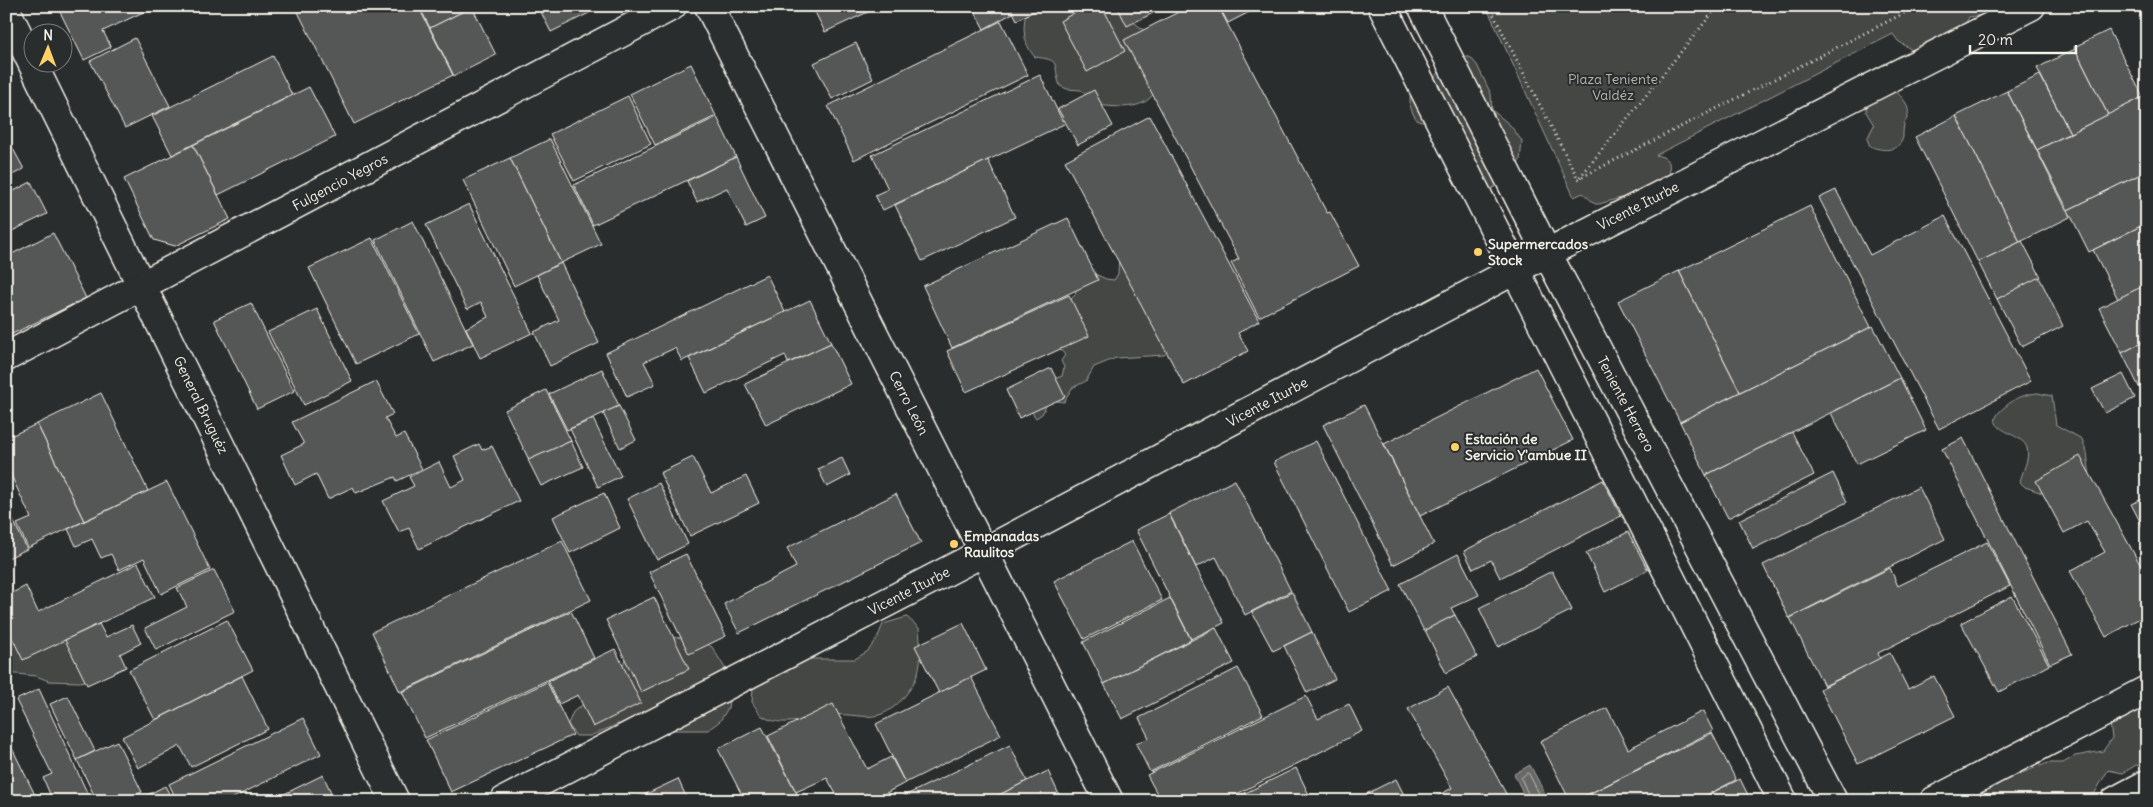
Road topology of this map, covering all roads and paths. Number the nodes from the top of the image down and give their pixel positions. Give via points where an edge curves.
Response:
1 (672, 6) edge
2 (709, 6) edge
3 (1382, 6) edge
4 (1422, 6) edge
5 (1489, 6) edge
6 (1718, 6) edge
7 (1918, 6) edge
8 (2031, 6) edge
9 (6, 10) edge
10 (1578, 180) junction
11 (1547, 253) junction
12 (1517, 270) junction
13 (143, 286) junction
14 (6, 356) edge
15 (1690, 526) junction
16 (1654, 544) junction
17 (984, 552) junction
18 (2147, 690) edge
19 (2147, 784) edge
20 (395, 801) edge
21 (504, 801) edge
22 (1108, 801) edge
23 (1783, 801) edge
24 (1833, 801) edge
25 (1934, 801) edge
26 (2115, 801) edge

1 - 13 street, Fulgencio Yegros
2 - 17 street, Cerro León
3 - 12 street
4 - 11 street, Teniente Herrero
5 - 10 path
6 - 10 path
7 - 10 path
8 - 11 street, Vicente Iturbe
9 - 13 street, General Bruguéz
11 - 12 street, Vicente Iturbe
11 - 15 street, Teniente Herrero
12 - 16 street
12 - 17 street, Vicente Iturbe
13 - 14 street, Fulgencio Yegros
13 - 20 street, General Bruguéz
15 - 16 street
15 - 24 street, Teniente Herrero
16 - 23 street
17 - 21 street, Vicente Iturbe
17 - 22 street, Cerro León
18 - 25 street
19 - 26 street

